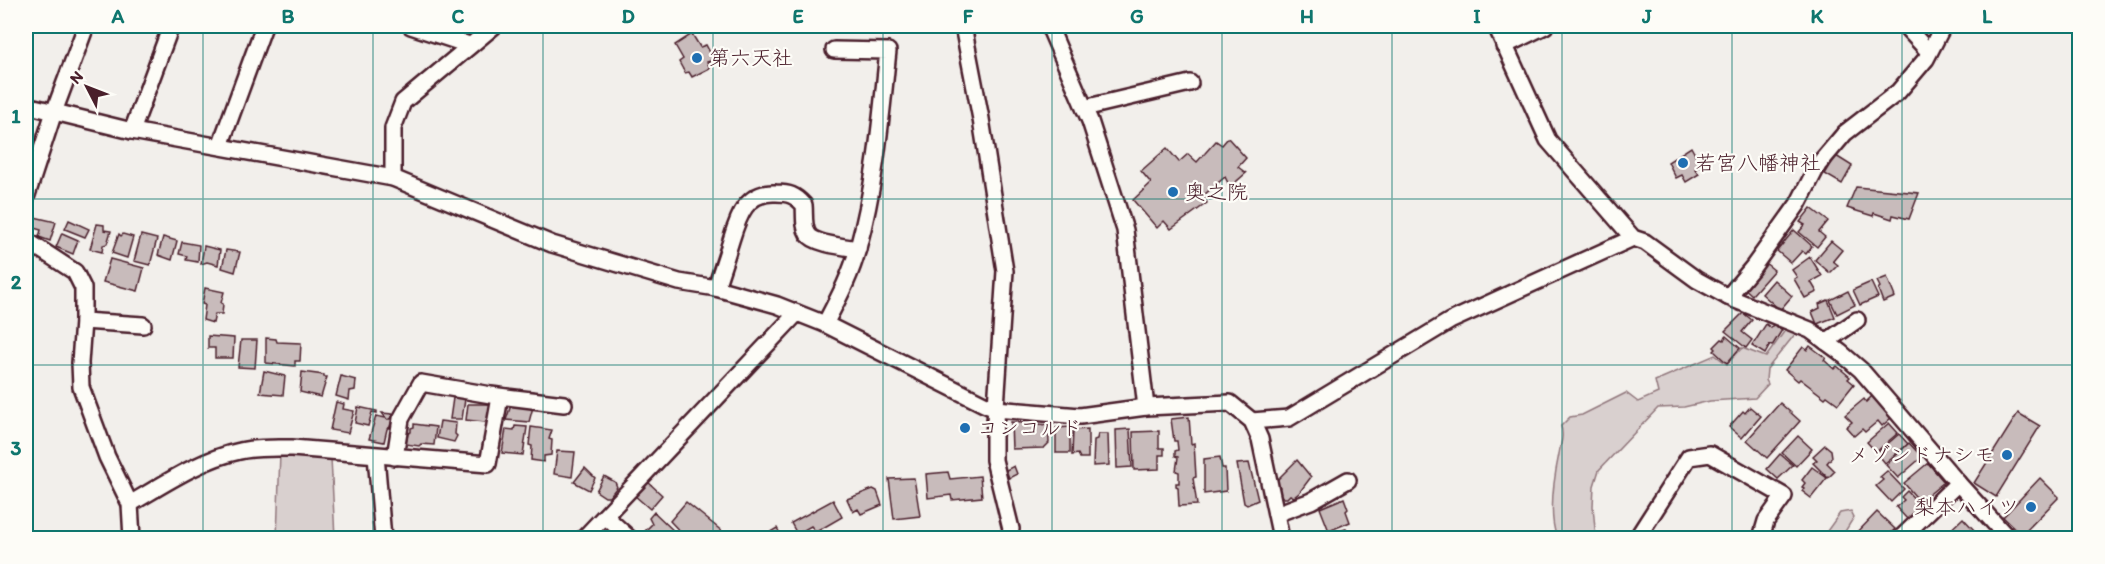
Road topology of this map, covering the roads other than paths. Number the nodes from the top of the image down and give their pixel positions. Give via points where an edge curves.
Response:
1 (86, 26) edge
2 (171, 26) edge
3 (264, 26) edge
4 (411, 26) edge
5 (494, 26) edge
6 (963, 26) edge
7 (1049, 26) edge
8 (1496, 26) edge
9 (1545, 26) edge
10 (1905, 26) edge
11 (1943, 26) edge
12 (469, 45) junction
13 (1504, 46) junction
14 (834, 50) dead end
15 (1929, 52) junction
16 (1190, 83) dead end
17 (26, 105) edge
18 (1084, 108) junction
19 (54, 112) junction
20 (132, 130) junction
21 (220, 146) junction
22 (393, 178) junction
23 (26, 198) edge
24 (1633, 237) junction
25 (26, 240) edge
26 (858, 249) junction
27 (716, 288) junction
28 (1728, 297) junction
29 (797, 313) junction
30 (1857, 320) dead end
31 (83, 321) junction
32 (825, 324) junction
33 (143, 326) dead end
34 (1826, 342) junction
35 (500, 397) junction
36 (564, 404) dead end
37 (1146, 407) junction
38 (996, 409) junction
39 (1252, 421) junction
40 (376, 456) junction
41 (395, 457) junction
42 (1348, 480) dead end
43 (1958, 483) junction
44 (130, 504) junction
45 (1276, 514) junction
46 (605, 516) junction
47 (132, 538) edge
48 (383, 538) edge
49 (584, 538) edge
50 (629, 538) edge
51 (1009, 538) edge
52 (1281, 538) edge
53 (1637, 538) edge
54 (1761, 538) edge
55 (1901, 538) edge
56 (2008, 538) edge

1 - 19 street
2 - 20 street
3 - 21 street
4 - 12 street
5 - 12 street
6 - 38 street via 1005,271
7 - 18 street
8 - 13 street
9 - 13 street
10 - 15 street
11 - 15 street
12 - 22 street via 403,102 393,128
13 - 24 street via 1548,140
14 - 26 street via 888,51 875,173
15 - 28 street via 1898,92 1845,134 1818,165 1798,204
16 - 18 street
17 - 19 street
18 - 37 street via 1125,230
19 - 20 street
19 - 23 street
20 - 21 street
21 - 22 street
22 - 27 street via 552,244 680,282
24 - 28 street
24 - 39 street via 1450,321 1289,418
25 - 31 street via 75,272 83,288
26 - 27 street via 815,240 808,234 804,205 799,199 791,194 766,192 746,204 738,216
26 - 32 street
27 - 29 street
28 - 34 street via 1810,330
29 - 32 street
29 - 46 street
30 - 34 street
31 - 33 street
31 - 44 street via 81,387 107,457
32 - 38 street
34 - 43 street via 1861,370
35 - 36 street
35 - 41 street via 421,383 401,419
35 - 41 street via 488,464
37 - 38 street via 1080,416
37 - 39 street via 1230,403
38 - 51 street via 994,460 1011,529
39 - 45 street via 1260,439
40 - 41 street
40 - 44 street via 292,448 240,451 189,470
40 - 48 street
42 - 45 street via 1311,501
43 - 55 street
43 - 56 street
44 - 47 street
45 - 52 street
46 - 49 street
46 - 50 street
53 - 54 street via 1689,458 1710,454 1784,496 1766,521

